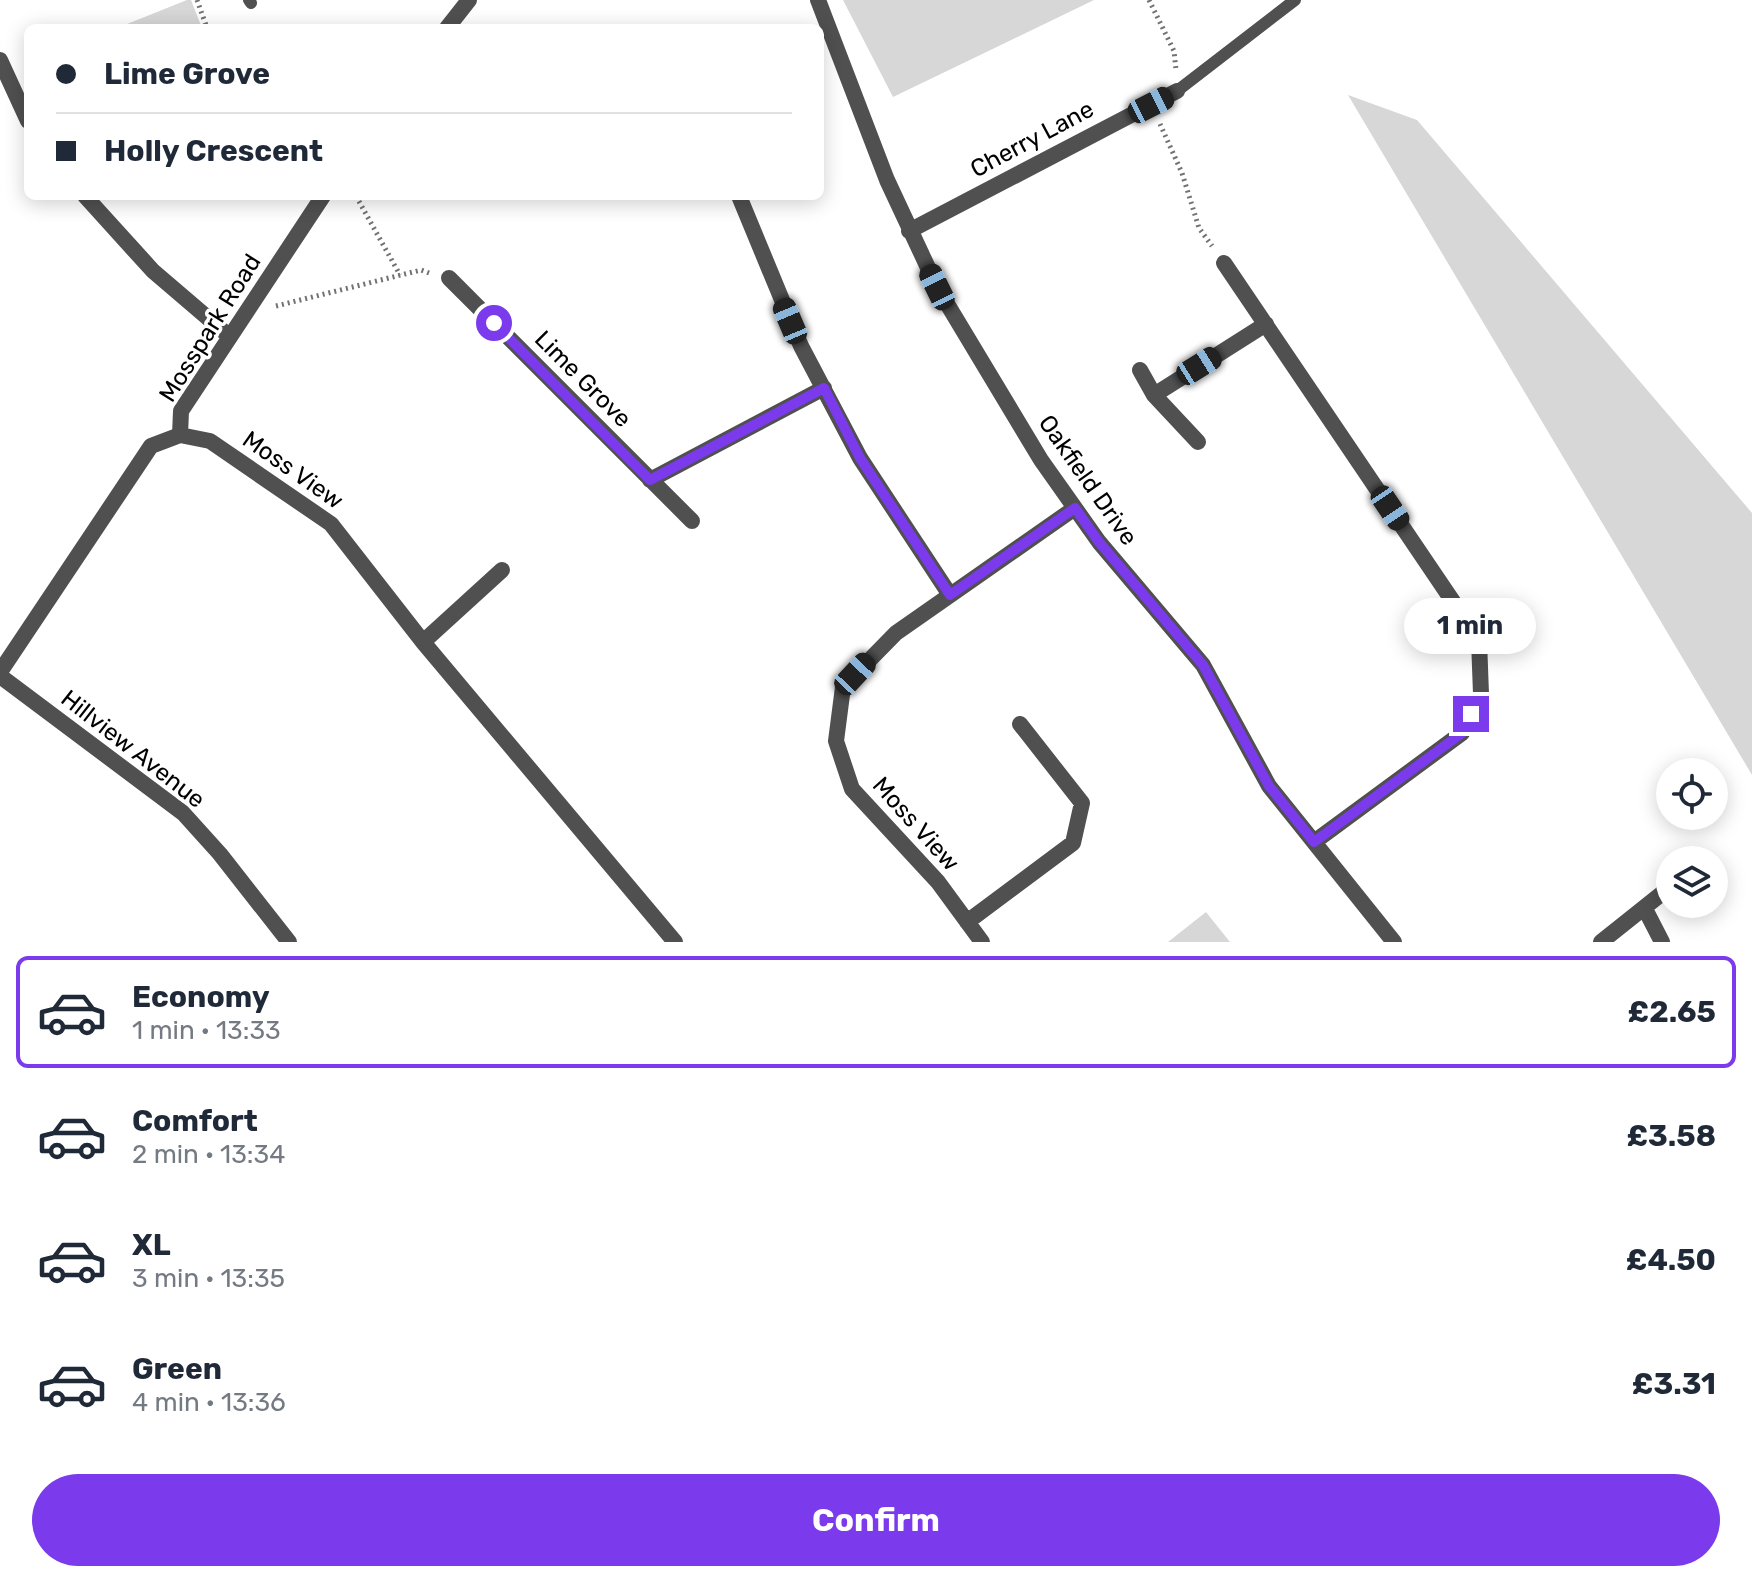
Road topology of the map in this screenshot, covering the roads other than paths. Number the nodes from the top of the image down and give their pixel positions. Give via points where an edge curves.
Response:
1 (469, 0) edge
2 (818, 0) edge
3 (1295, 0) edge
4 (450, 24) edge
5 (0, 60) edge
6 (1177, 91) joint
7 (24, 112) edge
8 (89, 200) edge
9 (320, 200) edge
10 (741, 200) edge
11 (909, 231) junction
12 (1224, 263) road end
13 (449, 278) road end
14 (1266, 324) junction
15 (229, 336) junction
16 (1140, 370) dead end
17 (824, 388) junction
18 (1154, 395) junction
19 (180, 435) junction
20 (1198, 442) dead end
21 (650, 480) junction
22 (1075, 508) junction
23 (692, 521) dead end
24 (502, 570) dead end
25 (950, 595) junction
26 (423, 642) junction
27 (0, 674) edge
28 (1020, 724) dead end
29 (1314, 842) junction
30 (1656, 899) edge
31 (1645, 909) junction
32 (967, 922) junction
33 (289, 942) edge
34 (675, 942) edge
35 (982, 942) edge
36 (1394, 942) edge
37 (1601, 942) edge
38 (1662, 942) edge

1 - 4 street
2 - 11 street, Oakfield Drive
3 - 6 lane
5 - 7 street
6 - 11 street, Cherry Lane
8 - 15 street via 153,271
9 - 15 street, Mosspark Road
10 - 17 street via 801,346
11 - 22 street, Oakfield Drive via 937,287
12 - 14 street
13 - 21 street, Lime Grove
14 - 18 street
14 - 29 street via 1479,640 1481,694 1462,733
15 - 19 street, Mosspark Road via 181,411
16 - 18 street
17 - 21 street
17 - 25 street via 860,458
18 - 20 street
19 - 26 street, Moss View via 210,441 331,524
19 - 27 street, Mosspark Road via 151,446
21 - 23 street, Lime Grove
22 - 25 street, Moss View
22 - 29 street, Oakfield Drive via 1203,665 1269,786
24 - 26 street
25 - 32 street, Moss View via 896,633 843,687 836,741 852,789 938,882
26 - 34 street, Moss View
27 - 33 street, Hillview Avenue via 183,813
28 - 32 street via 1082,803 1073,843
29 - 36 street, Oakfield Drive
30 - 31 street
31 - 37 street
31 - 38 street
32 - 35 street, Moss View

